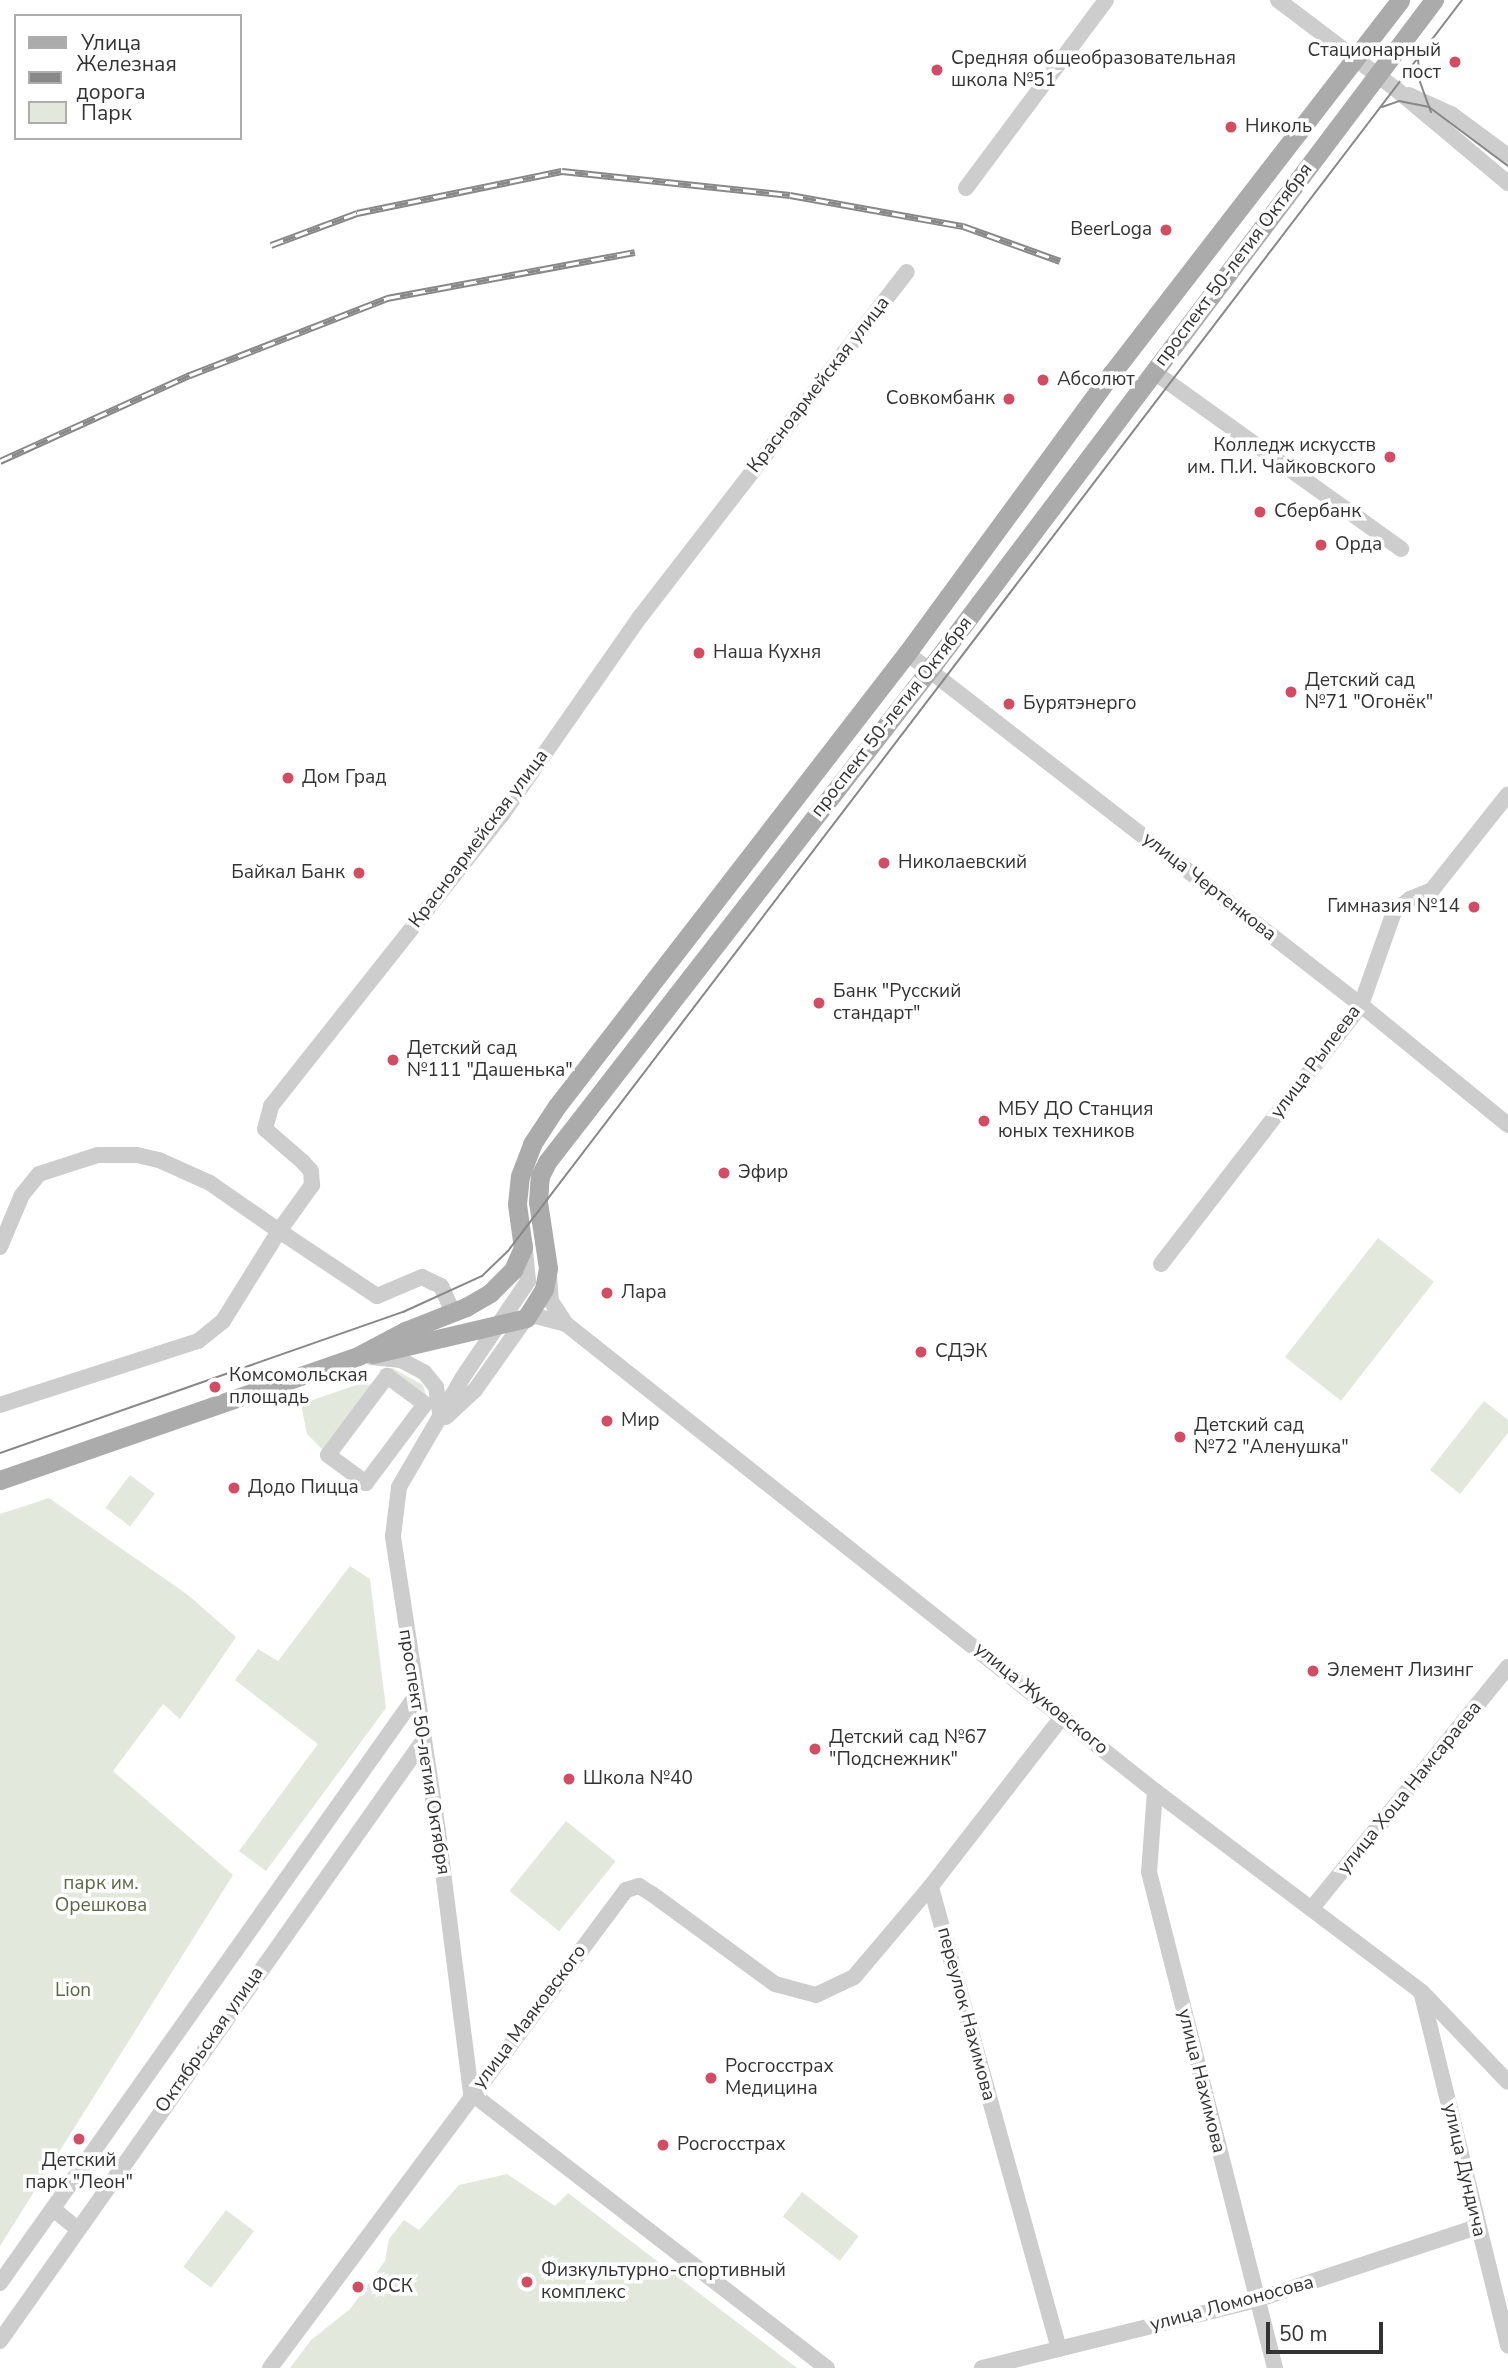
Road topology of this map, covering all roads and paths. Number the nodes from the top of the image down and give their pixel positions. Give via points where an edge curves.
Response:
1 (1106, 0) edge
2 (1278, 0) edge
3 (1400, 0) edge
4 (1434, 0) edge
5 (1355, 59) junction
6 (1377, 75) junction
7 (1397, 90) junction
8 (1508, 156) edge
9 (1508, 183) edge
10 (967, 188) dead end
11 (906, 272) dead end
12 (1154, 372) junction
13 (1401, 550) dead end
14 (907, 653) junction
15 (930, 669) junction
16 (1508, 794) edge
17 (1361, 1005) junction
18 (1508, 1125) edge
19 (279, 1231) junction
20 (523, 1233) junction
21 (0, 1247) edge
22 (1161, 1264) dead end
23 (548, 1268) junction
24 (453, 1312) junction
25 (526, 1318) junction
26 (566, 1324) junction
27 (498, 1325) junction
28 (358, 1356) junction
29 (425, 1404) joint
30 (0, 1405) edge
31 (439, 1423) junction
32 (0, 1479) edge
33 (1508, 1667) edge
34 (415, 1697) junction
35 (1062, 1717) junction
36 (423, 1741) junction
37 (1155, 1791) junction
38 (335, 1814) junction
39 (356, 1830) junction
40 (931, 1885) junction
41 (1312, 1909) junction
42 (246, 1939) junction
43 (268, 1956) junction
44 (1422, 1992) junction
45 (1508, 2082) edge
46 (471, 2093) junction
47 (53, 2209) junction
48 (1478, 2227) junction
49 (78, 2229) junction
50 (0, 2283) edge
51 (1256, 2301) junction
52 (0, 2341) edge
53 (1508, 2346) edge
54 (1059, 2349) junction
55 (270, 2368) edge
56 (827, 2368) edge
57 (982, 2368) edge
58 (1275, 2368) edge

1 - 10 street
2 - 5 street
3 - 5 main road, проспект 50-летия Октября
4 - 6 main road, проспект 50-летия Октября
5 - 6 street
5 - 14 main road, проспект 50-летия Октября via 1112,373
6 - 7 street
6 - 12 main road, проспект 50-летия Октября
7 - 8 street via 1451,114
7 - 9 street
11 - 19 street, Красноармейская улица via 640,617 501,816 271,1106 265,1129 311,1171 312,1185
12 - 13 street
12 - 15 main road, проспект 50-летия Октября
14 - 15 street, улица Чертенкова
14 - 20 main road, проспект 50-летия Октября via 557,1106 532,1144 520,1176 517,1204
15 - 17 street, улица Чертенкова
15 - 23 main road, проспект 50-летия Октября via 547,1162 540,1176 538,1202
16 - 17 street, улица Рылеева via 1432,890 1409,899 1394,912
17 - 18 street, улица Чертенкова
17 - 22 street, улица Рылеева
19 - 21 street via 210,1183 159,1160 98,1155 40,1174 22,1195
19 - 24 street via 377,1296 422,1277 441,1286
19 - 30 street via 223,1321 198,1341
20 - 24 main road, проспект 50-летия Октября via 523,1248 513,1270 491,1293
20 - 27 street, проспект 50-летия Октября via 528,1281
23 - 25 main road, проспект 50-летия Октября via 544,1289
23 - 26 street via 551,1301
24 - 28 main road, проспект 50-летия Октября
25 - 26 street
25 - 27 main road, проспект 50-летия Октября
25 - 31 street via 475,1390
26 - 35 street, улица Жуковского
27 - 28 main road, проспект 50-летия Октября
27 - 31 street, проспект 50-летия Октября
28 - 31 street via 401,1360 424,1372 441,1401
28 - 32 main road, проспект 50-летия Октября
29 - 29 street via 366,1483 328,1455 387,1376
31 - 34 street, проспект 50-летия Октября via 396,1499 395,1571
33 - 41 street, улица Хоца Намсараева
34 - 36 street, проспект 50-летия Октября
34 - 38 street, Октябрьская улица
35 - 37 street, улица Жуковского
35 - 40 street
36 - 39 street, Октябрьская улица
36 - 46 street, проспект 50-летия Октября
37 - 41 street, улица Жуковского
37 - 51 street, улица Нахимова via 1149,1872
38 - 39 street
38 - 42 street, Октябрьская улица
39 - 43 street, Октябрьская улица
40 - 46 street, улица Маяковского via 854,1977 816,1995 775,1984 652,1894 632,1885
40 - 54 street, переулок Нахимова
41 - 44 street, улица Жуковского
42 - 43 street
42 - 47 street, Октябрьская улица
43 - 49 street, Октябрьская улица
44 - 45 street, улица Жуковского
44 - 48 street, улица Дундича
46 - 55 street
46 - 56 street, улица Маяковского
47 - 49 street
47 - 50 street, Октябрьская улица
48 - 51 street, улица Ломоносова
48 - 53 street, улица Дундича
49 - 52 street, Октябрьская улица
51 - 54 street, улица Ломоносова
51 - 58 street, улица Нахимова
54 - 57 street, улица Ломоносова

